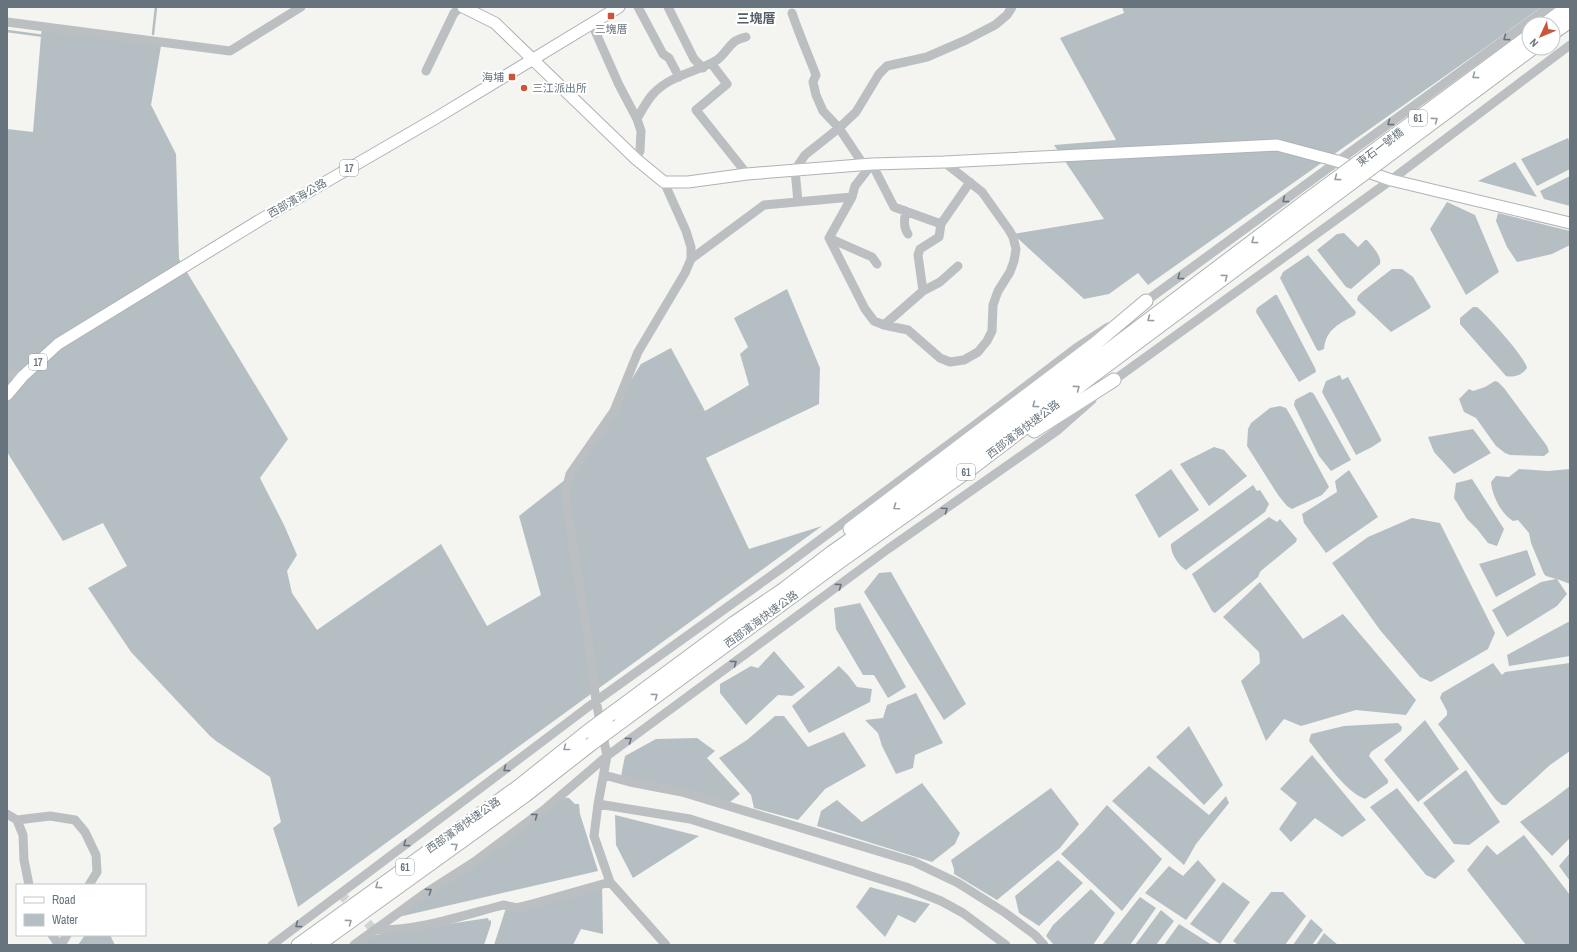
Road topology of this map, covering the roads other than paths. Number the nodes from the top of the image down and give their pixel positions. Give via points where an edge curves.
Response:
1 (301, 7) edge
2 (462, 7) edge
3 (619, 7) edge
4 (638, 7) edge
5 (668, 7) edge
6 (1012, 7) edge
7 (1549, 7) edge
8 (1568, 7) edge
9 (792, 13) dead end
10 (1556, 16) edge
11 (1570, 21) edge
12 (7, 22) edge
13 (592, 24) junction
14 (1561, 27) edge
15 (746, 37) dead end
16 (1521, 42) edge
17 (1570, 45) edge
18 (1522, 56) edge
19 (532, 60) junction
20 (707, 66) junction
21 (426, 71) dead end
22 (679, 77) junction
23 (637, 118) junction
24 (839, 128) junction
25 (636, 158) junction
26 (1337, 161) junction
27 (944, 162) junction
28 (868, 164) junction
29 (795, 170) junction
30 (747, 174) junction
31 (1391, 180) junction
32 (664, 182) junction
33 (970, 182) junction
34 (852, 197) junction
35 (798, 202) junction
36 (1311, 205) junction
37 (906, 211) junction
38 (1570, 223) edge
39 (941, 224) junction
40 (908, 234) dead end
41 (829, 238) junction
42 (692, 259) junction
43 (878, 264) dead end
44 (958, 266) dead end
45 (923, 292) junction
46 (1146, 301) junction
47 (884, 325) junction
48 (7, 373) edge
49 (23, 376) junction
50 (1114, 380) junction
51 (7, 395) edge
52 (738, 628) junction
53 (596, 701) junction
54 (607, 756) junction
55 (604, 777) junction
56 (598, 801) junction
57 (7, 814) edge
58 (17, 820) junction
59 (610, 882) junction
60 (29, 884) edge
61 (90, 884) edge
62 (374, 930) junction
63 (53, 936) edge
64 (66, 936) edge
65 (60, 945) edge
66 (272, 945) edge
67 (298, 945) edge
68 (318, 945) edge
69 (354, 945) edge
70 (666, 945) edge
71 (1006, 945) edge
72 (1044, 945) edge

1 - 12 street via 230,51
2 - 19 main road via 494,23
2 - 21 street via 454,13
3 - 13 main road, 西部濱海公路 / 17
4 - 22 street via 663,54 669,58
5 - 20 street via 694,59
6 - 24 street via 1007,15 994,25 966,40 927,57 887,66 879,74 856,112
7 -> 26 street
8 - 10 highway
9 - 24 street via 816,75 813,82 816,94 823,111
11 - 14 highway
13 - 19 main road, 西部濱海公路 / 17
13 - 23 street via 618,85
15 - 20 street via 735,41 721,57
16 -> 36 highway, 東石一號橋 / 61, bridge
17 - 31 street
36 -> 18 highway, 東石一號橋 / 61, bridge
19 - 25 main road
19 - 49 main road, 西部濱海公路 / 17 via 260,220 77,332 58,344
20 - 22 street
20 - 30 street via 727,84 696,110
22 - 23 street via 661,87
23 - 25 street via 641,131 640,150
24 - 28 street
24 - 29 street via 805,155
25 - 32 main road
26 - 27 main road via 1277,145
26 - 31 main road
26 -> 46 street
27 - 28 main road
27 - 33 street
28 - 29 main road
28 - 34 street via 855,186
28 - 37 street via 894,207
29 - 30 main road
29 - 35 street
30 - 32 main road via 688,182
31 - 38 main road
31 - 50 street
32 - 42 street via 686,231
33 - 39 street
33 - 47 street via 982,192 1009,230 1016,249 1012,266 993,305 992,331 987,341 978,352 964,360 950,362 940,358 908,330
34 - 35 street
34 - 41 street
35 - 42 street via 764,205
36 - 52 highway, 西部濱海快速公路 / 61 via 960,462 831,553
37 - 39 street
37 - 40 street via 904,219
39 - 45 street via 939,236 920,249 918,254
41 - 43 street via 872,257
41 - 47 street via 864,309 874,321
42 - 53 street via 638,352 614,411 570,474 565,495
44 - 45 street via 940,282
45 - 47 street
46 - 52 highway via 1090,348 775,588
46 - 53 street via 1076,348 788,563
48 - 49 street
49 - 51 main road, 西部濱海公路 / 17
50 - 52 highway via 1039,427 848,565
54 -> 50 street via 888,549 1058,430
52 -> 67 highway, 西部濱海快速公路 / 61, bridge via 611,714 513,790
68 -> 52 highway, 西部濱海快速公路 / 61, bridge via 526,795
53 - 54 street
53 -> 66 street
54 - 55 street
62 -> 54 street via 474,862 552,804
55 - 56 street
55 - 72 street via 682,792 914,862 958,883 1004,912
56 - 59 street via 594,836
56 - 71 street via 696,820 906,887 963,913
57 - 58 street
58 - 60 street via 23,835
58 - 61 street via 50,816 75,820 86,832 96,855 97,872
59 - 62 street via 518,908 503,904 414,927
59 - 70 street
62 - 69 street
63 - 65 street
64 - 65 street

